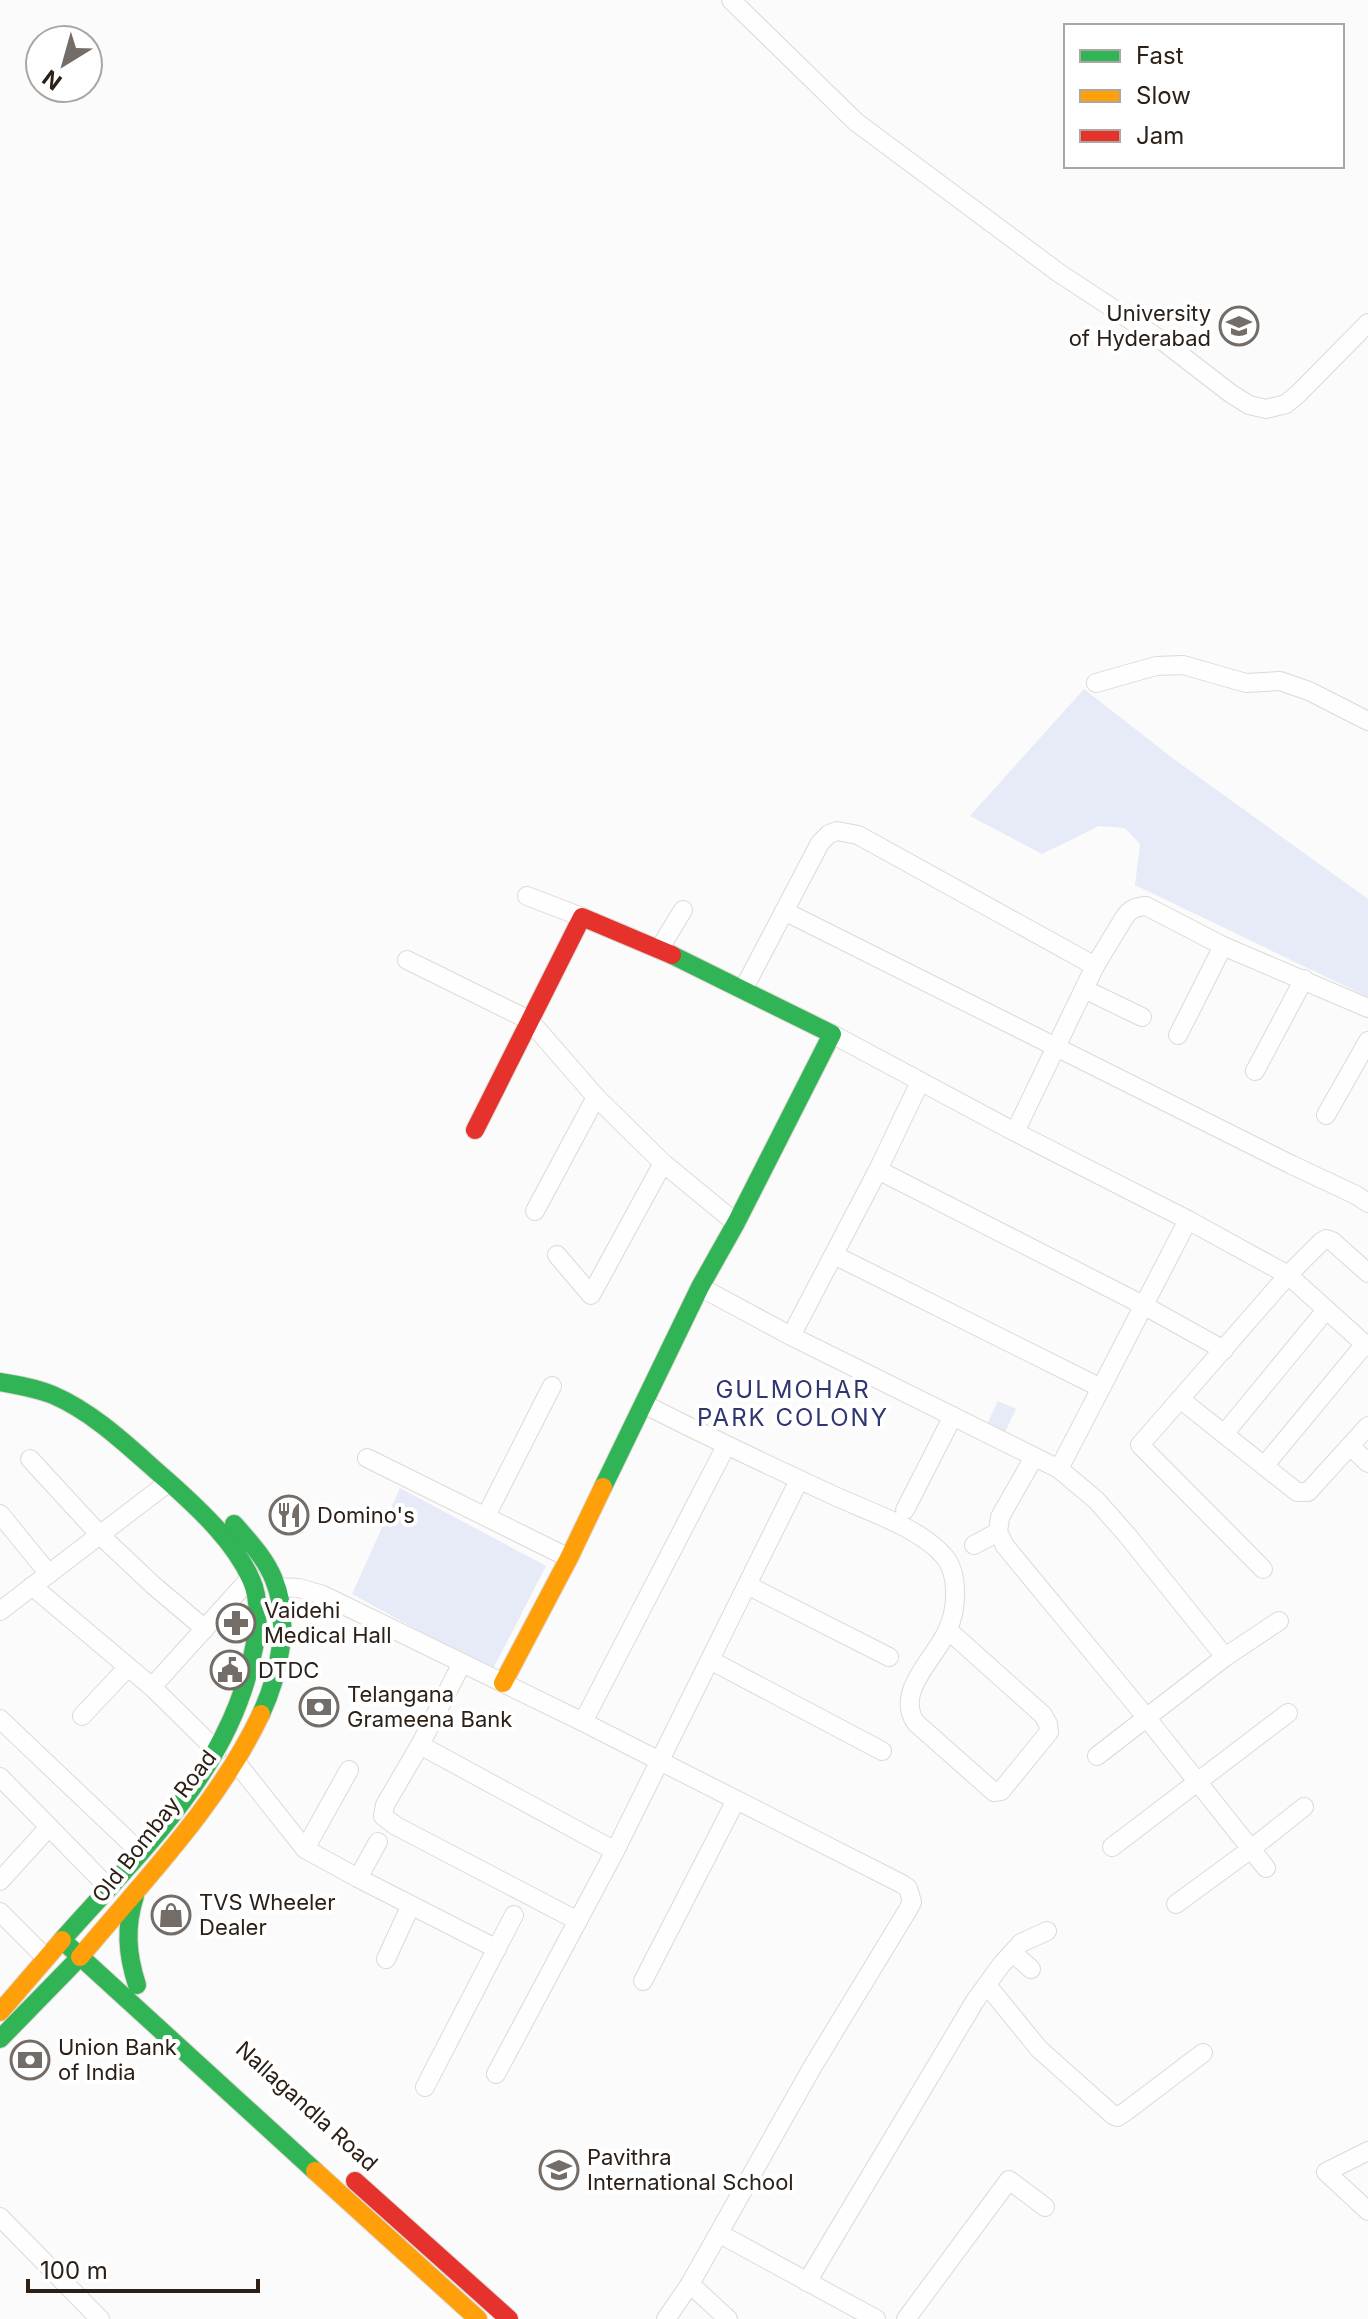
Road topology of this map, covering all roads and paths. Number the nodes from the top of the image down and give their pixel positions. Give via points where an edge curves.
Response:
1 (731, 0) edge
2 (1368, 323) edge
3 (1096, 683) dead end
4 (1368, 721) edge
5 (527, 896) dead end
6 (683, 910) dead end
7 (784, 911) junction
8 (582, 917) junction
9 (1223, 946) junction
10 (660, 948) junction
11 (407, 960) dead end
12 (1095, 966) junction
13 (1304, 979) junction
14 (744, 988) junction
15 (1084, 989) junction
16 (1368, 1008) edge
17 (1142, 1017) dead end
18 (529, 1020) junction
19 (832, 1034) junction
20 (1178, 1035) dead end
21 (1368, 1041) edge
22 (1056, 1046) junction
23 (1255, 1071) dead end
24 (920, 1082) junction
25 (596, 1097) junction
26 (1326, 1115) dead end
27 (475, 1130) dead end
28 (1015, 1132) junction
29 (663, 1163) junction
30 (878, 1170) junction
31 (1368, 1203) edge
32 (535, 1211) dead end
33 (1188, 1220) junction
34 (736, 1223) junction
35 (557, 1255) dead end
36 (834, 1255) junction
37 (1368, 1273) edge
38 (1288, 1275) junction
39 (700, 1287) junction
40 (1143, 1305) junction
41 (1326, 1310) junction
42 (791, 1336) junction
43 (1366, 1345) edge
44 (1224, 1350) junction
45 (0, 1364) edge
46 (0, 1382) edge
47 (552, 1386) dead end
48 (1101, 1388) junction
49 (1180, 1399) junction
50 (644, 1404) junction
51 (953, 1416) junction
52 (1368, 1426) edge
53 (1224, 1434) junction
54 (726, 1446) junction
55 (1350, 1446) junction
56 (1034, 1457) junction
57 (367, 1458) dead end
58 (30, 1459) dead end
59 (1368, 1463) edge
60 (1264, 1466) junction
61 (1059, 1469) junction
62 (799, 1480) junction
63 (169, 1482) junction
64 (905, 1510) dead end
65 (0, 1514) edge
66 (486, 1516) junction
67 (998, 1532) junction
68 (100, 1535) junction
69 (974, 1545) dead end
70 (569, 1558) junction
71 (1263, 1569) dead end
72 (49, 1574) junction
73 (251, 1577) junction
74 (747, 1585) junction
75 (32, 1586) junction
76 (277, 1587) junction
77 (0, 1611) edge
78 (1279, 1621) dead end
79 (205, 1629) junction
80 (948, 1630) junction
81 (889, 1657) dead end
82 (1225, 1657) junction
83 (710, 1660) junction
84 (462, 1663) junction
85 (128, 1667) junction
86 (503, 1683) junction
87 (152, 1687) junction
88 (1288, 1713) dead end
89 (82, 1716) dead end
90 (1146, 1717) junction
91 (1, 1721) edge
92 (583, 1722) junction
93 (420, 1745) junction
94 (217, 1751) junction
95 (882, 1751) dead end
96 (1097, 1756) dead end
97 (660, 1761) junction
98 (236, 1762) junction
99 (349, 1770) dead end
100 (0, 1777) edge
101 (1198, 1782) junction
102 (736, 1800) junction
103 (1304, 1807) dead end
104 (49, 1827) junction
105 (378, 1842) dead end
106 (1112, 1847) dead end
107 (305, 1849) junction
108 (1251, 1849) junction
109 (615, 1851) junction
110 (140, 1852) junction
111 (1266, 1868) dead end
112 (358, 1878) junction
113 (0, 1881) edge
114 (108, 1887) junction
115 (139, 1888) junction
116 (1176, 1904) dead end
117 (411, 1905) junction
118 (0, 1912) edge
119 (514, 1915) dead end
120 (578, 1921) junction
121 (1047, 1931) dead end
122 (68, 1933) junction
123 (497, 1949) junction
124 (1013, 1953) junction
125 (97, 1954) junction
126 (46, 1958) junction
127 (386, 1959) dead end
128 (1031, 1969) dead end
129 (643, 1981) dead end
130 (137, 1985) junction
131 (987, 1985) junction
132 (4, 2000) edge
133 (183, 2026) dead end
134 (0, 2039) edge
135 (1203, 2053) dead end
136 (496, 2074) dead end
137 (425, 2087) dead end
138 (1368, 2151) edge
139 (344, 2172) dead end
140 (1045, 2207) dead end
141 (1368, 2211) edge
142 (0, 2217) edge
143 (720, 2234) junction
144 (807, 2282) junction
145 (690, 2284) junction
146 (100, 2319) edge
147 (478, 2319) edge
148 (509, 2319) edge
149 (666, 2319) edge
150 (728, 2319) edge
151 (876, 2319) edge
152 (906, 2319) edge

1 - 2 street via 856,122 1249,405 1266,409 1286,404
3 - 4 street via 1156,666 1183,665 1246,683 1280,681
5 - 8 street
6 - 10 street
7 - 12 street via 820,843 843,831
7 - 14 street
7 - 22 street
8 - 10 main road
8 - 18 main road
9 - 12 street via 1146,906 1136,907
9 - 13 street
9 - 20 street
10 - 14 main road
11 - 18 street
12 - 15 street
13 - 16 street
13 - 23 street
14 - 19 main road
15 - 17 street
15 - 22 street
18 - 25 street
18 - 27 main road
19 - 24 street
19 - 34 main road
21 - 26 street
22 - 28 street
22 - 31 street
24 - 28 street
24 - 30 street
25 - 29 street
25 - 32 street
28 - 33 street
29 - 34 street
29 - 35 street via 591,1295
30 - 36 street
30 - 40 street
33 - 38 street
33 - 40 street
34 - 39 main road
36 - 42 street
36 - 48 street
37 - 38 street via 1326,1239
38 - 41 street
38 - 44 street
39 - 42 street
39 - 50 main road
40 - 44 street
40 - 48 street
41 - 43 street
41 - 53 street
42 - 51 street
43 - 60 street
44 - 49 street
45 - 76 main road, Old Bombay Road via 63,1382 117,1418 214,1502 259,1555
46 - 63 main road via 55,1396 79,1410
47 - 66 street
48 - 61 street
49 - 53 street
49 - 71 street via 1140,1445
50 - 54 street
50 - 70 main road
51 - 56 street
51 - 64 street
52 - 55 street
53 - 60 street
54 - 62 street
54 - 92 street
55 - 59 street
55 - 60 street via 1308,1492 1297,1492
56 - 61 street
56 - 67 street via 1000,1517
57 - 66 street
58 - 68 street
61 - 82 street via 1127,1535
62 - 74 street
62 - 80 street via 915,1533 945,1556 954,1578
63 - 68 street
63 - 73 main road
65 - 72 street
66 - 70 street
67 - 69 street
67 - 90 street
68 - 72 street
68 - 79 street
70 - 86 main road
72 - 75 street
73 - 79 street
73 - 94 main road, Old Bombay Road via 257,1610 255,1652
74 - 81 street
74 - 83 street
75 - 77 street
75 - 85 street
76 - 84 street via 323,1595
76 - 98 main road, Old Bombay Road via 279,1656 268,1695
78 - 82 street
79 - 87 street
80 - 80 street via 1048,1724 1049,1732 1001,1791 994,1792 910,1714 909,1699
82 - 90 street
83 - 95 street
83 - 97 street
84 - 86 street
84 - 93 street
85 - 87 street
85 - 89 street
86 - 92 street
87 - 94 street
88 - 101 street
90 - 96 street
90 - 101 street
91 - 110 street
92 - 97 street
93 - 109 street
93 - 120 street via 383,1816
94 - 110 main road, Old Bombay Road
97 - 102 street
97 - 109 street
98 - 107 street
98 - 115 main road, Old Bombay Road
99 - 107 street
100 - 104 street
101 - 106 street
101 - 108 street
102 - 129 street
102 - 143 street via 902,1884 912,1902
103 - 108 street
104 - 113 street
104 - 114 street
105 - 112 street
107 - 112 street
108 - 111 street
108 - 116 street
109 - 120 street
110 - 114 main road, Old Bombay Road
112 - 117 street
114 - 122 main road, Old Bombay Road
115 - 125 main road, Old Bombay Road
115 - 130 main road via 126,1943
117 - 123 street
117 - 127 street
118 - 126 street
119 - 123 street
120 - 136 street
121 - 124 street via 1021,1943
122 - 125 main road
122 - 126 main road, Old Bombay Road
123 - 137 street
124 - 128 street
124 - 131 street
125 - 130 main road
125 - 134 main road, Old Bombay Road
125 - 147 main road, Nallagandla Road
126 - 132 main road, Old Bombay Road
130 - 133 main road
131 - 135 street via 1039,2049 1117,2117
131 - 144 street
138 - 141 street via 1326,2172
139 - 148 main road, Nallagandla Road
140 - 152 street via 1009,2180
142 - 146 street
143 - 144 street
143 - 145 street
144 - 151 street
145 - 149 street
145 - 150 street

